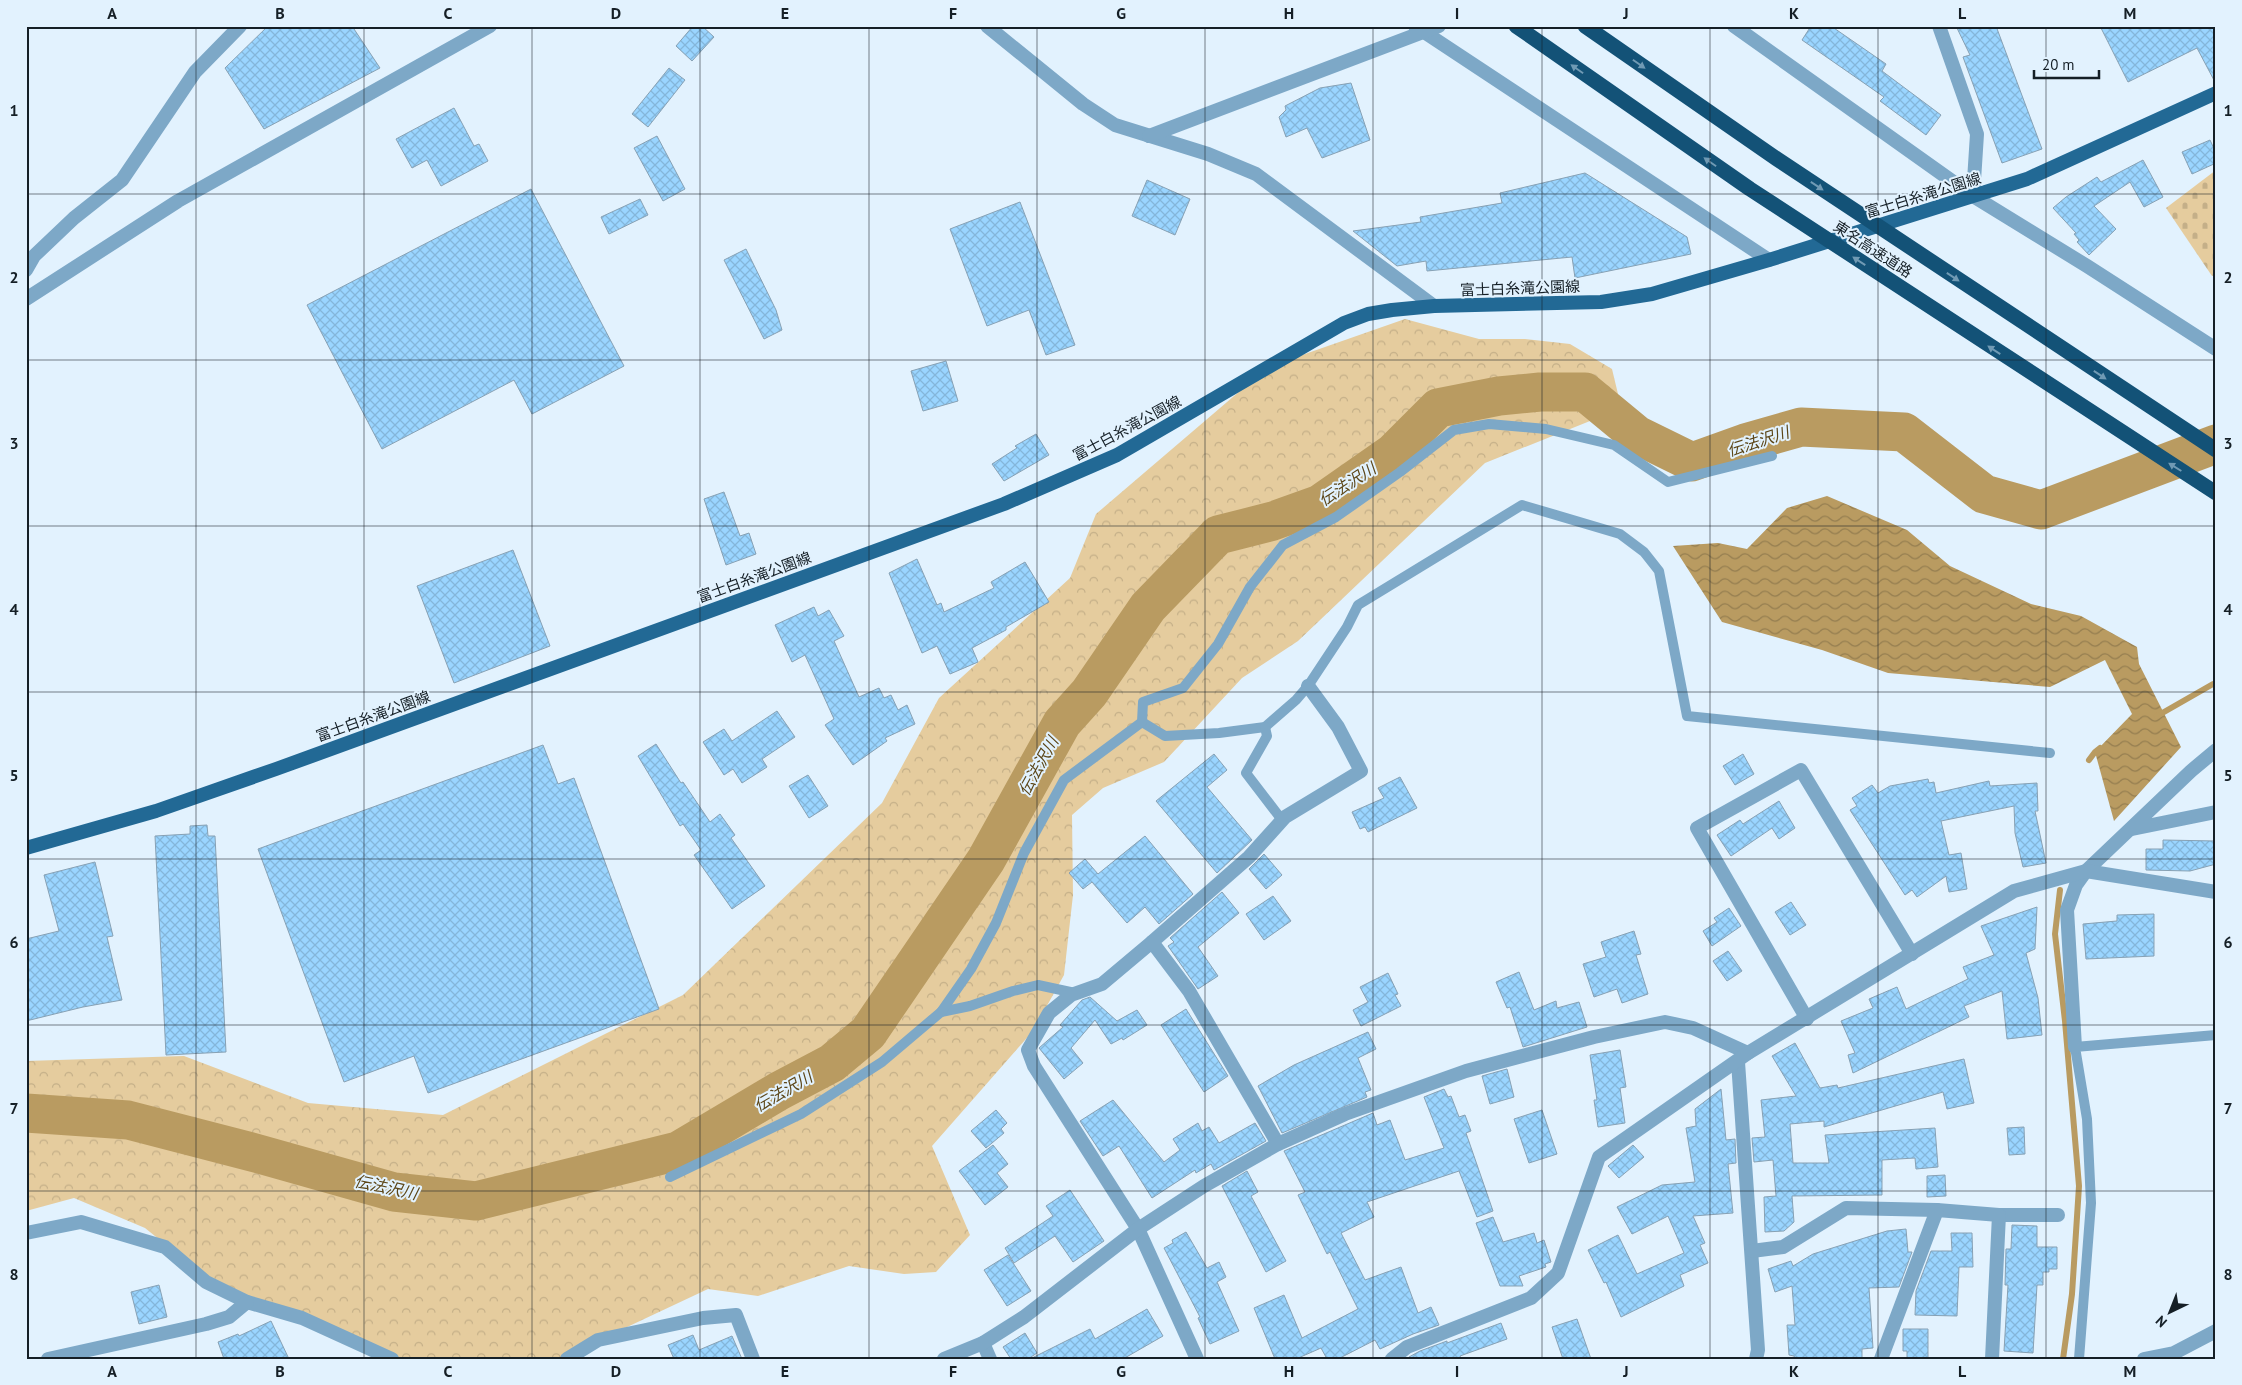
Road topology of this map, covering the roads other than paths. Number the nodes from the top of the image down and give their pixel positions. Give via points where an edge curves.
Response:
1 (240, 26) edge
2 (490, 26) edge
3 (987, 26) edge
4 (1439, 26) edge
5 (1516, 26) edge
6 (1585, 26) edge
7 (1734, 26) edge
8 (1939, 26) edge
9 (1420, 30) edge
10 (2216, 93) edge
11 (1149, 136) junction
12 (1973, 196) junction
13 (1769, 260) junction
14 (26, 270) edge
15 (26, 299) edge
16 (1434, 306) junction
17 (2216, 349) edge
18 (2216, 450) edge
19 (1772, 456) dead end
20 (2216, 493) edge
21 (1308, 686) junction
22 (1142, 722) junction
23 (1266, 727) junction
24 (2216, 750) edge
25 (2050, 753) dead end
26 (2216, 812) edge
27 (1282, 820) junction
28 (2132, 829) junction
29 (26, 848) edge
30 (2086, 871) junction
31 (2216, 892) edge
32 (1152, 942) junction
33 (1912, 954) junction
34 (1075, 993) junction
35 (941, 1012) junction
36 (1807, 1018) junction
37 (2216, 1035) edge
38 (2075, 1047) junction
39 (1743, 1058) junction
40 (1278, 1144) junction
41 (670, 1177) dead end
42 (1937, 1210) junction
43 (1999, 1215) junction
44 (2058, 1215) dead end
45 (1138, 1229) junction
46 (26, 1233) edge
47 (1752, 1251) junction
48 (247, 1302) junction
49 (2216, 1331) edge
50 (983, 1343) junction
51 (48, 1359) edge
52 (392, 1359) edge
53 (567, 1359) edge
54 (753, 1359) edge
55 (944, 1359) edge
56 (990, 1359) edge
57 (1197, 1359) edge
58 (1392, 1359) edge
59 (1756, 1359) edge
60 (1881, 1359) edge
61 (1992, 1359) edge
62 (2079, 1359) edge
63 (2144, 1359) edge

1 - 14 street via 195,72 122,180 74,218 34,256
2 - 15 street via 178,201
3 - 11 street via 1084,104 1115,125
4 - 9 street
20 -> 5 highway, 東名高速道路 via 1750,189
6 -> 18 highway, 東名高速道路 via 1777,159
7 - 12 street
8 - 12 street via 1977,134
9 - 11 street
9 - 13 street
10 - 12 main road, 富士白糸滝公園線 via 2027,179
11 - 16 street via 1208,154 1256,174
12 - 13 main road, 富士白糸滝公園線
12 - 17 street
13 - 16 main road, 富士白糸滝公園線 via 1652,294 1601,302
16 - 29 main road, 富士白糸滝公園線 via 1368,314 1344,323 1117,455 1004,504 267,772 156,811
19 - 22 lane via 1668,482 1614,445 1546,429 1489,424 1454,430 1336,517 1283,545 1250,587 1218,644 1183,688 1143,702
21 - 23 lane
21 - 25 lane via 1358,605 1522,505 1620,534 1644,552 1659,571 1687,716
21 - 27 street via 1338,727 1361,771
22 - 23 lane via 1165,736
22 - 35 lane via 1064,780 1024,853 996,923 971,969
23 - 27 lane via 1267,736 1246,773
24 - 28 street
26 - 28 street
27 - 32 street via 1249,856
28 - 30 street
30 - 31 street
30 - 33 street via 2014,891
30 - 38 street via 2076,885 2067,910
32 - 34 street via 1102,984
32 - 40 street via 1189,991
33 - 36 street
33 - 36 street via 1801,770 1697,828
34 - 35 lane via 1038,985
34 - 45 street via 1048,1013 1028,1050 1034,1066
35 - 41 lane via 882,1062 802,1114
36 - 39 street
37 - 38 lane
38 - 62 lane via 2087,1119 2091,1203
39 - 40 street via 1693,1028 1665,1022 1466,1071 1345,1114
39 - 47 street
39 - 58 street via 1600,1157 1558,1273 1531,1298 1407,1347
40 - 45 street via 1204,1186
42 - 43 street
42 - 47 street via 1846,1208 1783,1247
42 - 60 street
43 - 44 street
43 - 61 street
45 - 50 street via 1024,1317
45 - 57 street
46 - 48 street via 81,1222 165,1246 206,1282
47 - 59 street
48 - 51 street via 229,1317 206,1324
48 - 52 street via 302,1318
49 - 63 street via 2174,1353
50 - 55 street
50 - 56 street
53 - 54 street via 598,1340 703,1318 736,1315

